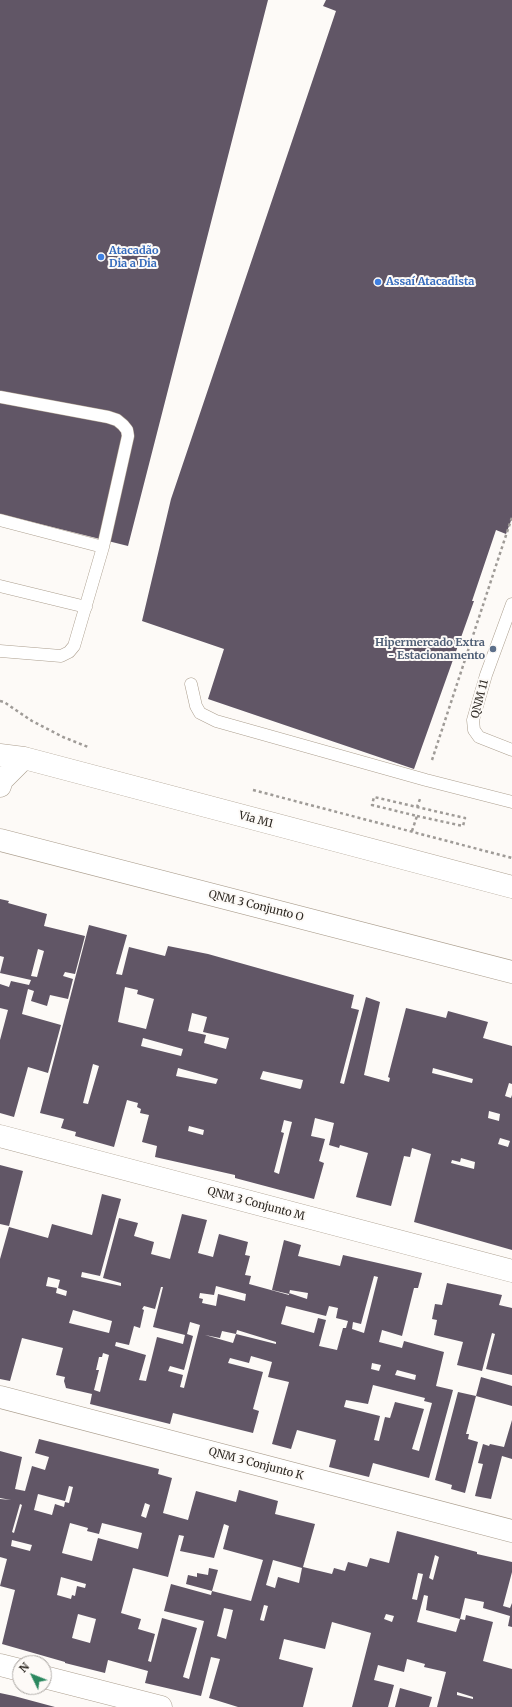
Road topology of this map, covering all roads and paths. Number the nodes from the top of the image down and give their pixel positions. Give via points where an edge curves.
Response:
1 (0, 397) edge
2 (512, 517) edge
3 (0, 520) edge
4 (102, 547) junction
5 (0, 586) edge
6 (512, 604) edge
7 (86, 608) junction
8 (0, 651) edge
9 (191, 684) dead end
10 (0, 701) edge
11 (95, 749) dead end
12 (512, 750) edge
13 (0, 755) edge
14 (24, 758) junction
15 (426, 780) junction
16 (0, 786) edge
17 (252, 790) dead end
18 (512, 802) edge
19 (417, 807) junction
20 (416, 816) junction
21 (412, 831) junction
22 (0, 840) edge
23 (512, 858) edge
24 (404, 859) junction
25 (512, 887) edge
26 (512, 972) edge
27 (0, 1136) edge
28 (512, 1271) edge
29 (0, 1398) edge
30 (512, 1531) edge
31 (0, 1665) edge
32 (12, 1668) edge
33 (52, 1678) edge
34 (161, 1707) edge

1 - 4 lane via 108,417 117,420 127,430 128,436
2 - 15 path
3 - 4 lane
4 - 7 lane
5 - 7 lane
6 - 12 lane, QNM 11 via 486,675 473,720 474,730 479,737
7 - 8 lane via 74,646 61,656
9 - 15 lane via 196,706 200,713 209,718
10 - 11 path via 63,737
13 - 14 street, Via M1
14 - 16 street via 2,780
14 - 24 street, Via M1
15 - 18 lane
15 - 19 path
17 - 21 path
19 - 20 path via 374,797 372,805
19 - 20 path via 465,818 463,826
20 - 21 path
21 - 23 path
21 - 24 path
22 - 26 street, QNM 3 Conjunto O
24 - 25 street, Via M1
27 - 28 street, QNM 3 Conjunto M
29 - 30 street, QNM 3 Conjunto K
31 - 32 street
33 - 34 street

